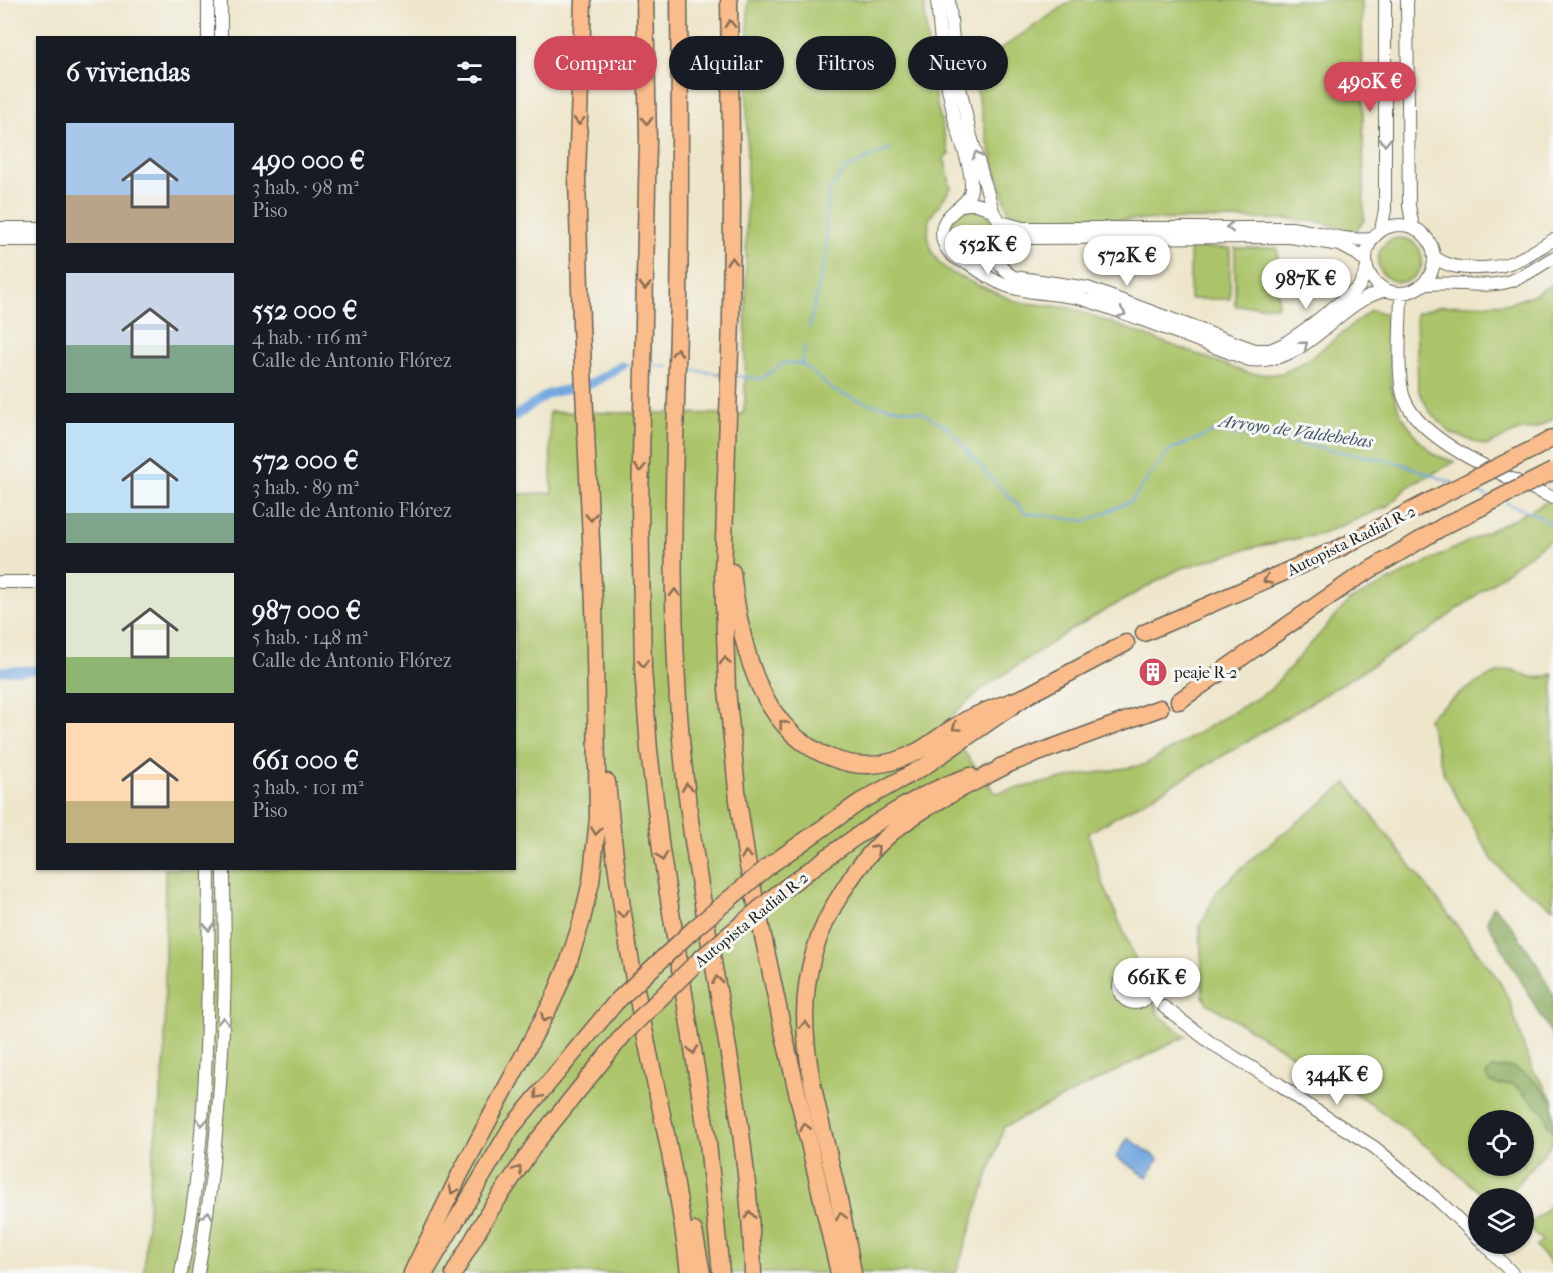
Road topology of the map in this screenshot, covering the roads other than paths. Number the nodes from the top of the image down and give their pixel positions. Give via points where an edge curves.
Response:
1 (208, 0) edge
2 (221, 0) edge
3 (584, 0) edge
4 (645, 0) edge
5 (679, 0) edge
6 (729, 0) edge
7 (937, 0) edge
8 (949, 0) edge
9 (1385, 0) edge
10 (1407, 0) edge
11 (208, 36) edge
12 (221, 36) edge
13 (962, 205) junction
14 (993, 211) junction
15 (1001, 222) junction
16 (1413, 227) junction
17 (0, 228) edge
18 (36, 228) edge
19 (1376, 235) junction
20 (0, 240) edge
21 (36, 240) edge
22 (1553, 240) edge
23 (999, 247) junction
24 (1434, 257) junction
25 (1553, 258) edge
26 (968, 263) junction
27 (1366, 266) junction
28 (1422, 285) junction
29 (1386, 290) junction
30 (1401, 293) junction
31 (1553, 438) edge
32 (1553, 471) edge
33 (725, 497) junction
34 (1553, 498) edge
35 (0, 582) edge
36 (36, 582) edge
37 (594, 605) junction
38 (1144, 633) dead end
39 (1126, 643) dead end
40 (1028, 695) junction
41 (1179, 701) dead end
42 (1160, 708) dead end
43 (1009, 764) junction
44 (209, 870) edge
45 (224, 870) edge
46 (1152, 989) junction
47 (1143, 1002) junction
48 (1164, 1008) junction
49 (649, 1047) junction
50 (819, 1184) junction
51 (1468, 1229) edge
52 (1494, 1254) edge
53 (181, 1273) edge
54 (198, 1273) edge
55 (412, 1273) edge
56 (424, 1273) edge
57 (454, 1273) edge
58 (689, 1273) edge
59 (702, 1273) edge
60 (721, 1273) edge
61 (753, 1273) edge
62 (832, 1273) edge
63 (839, 1273) edge
64 (853, 1273) edge
65 (1512, 1273) edge

1 - 11 street
2 - 12 street
3 -> 37 highway via 577,177
4 -> 60 highway via 648,140 641,410 643,668 661,850 708,1143
61 -> 5 highway via 749,1201 726,1032 693,841 675,644
33 -> 6 highway via 732,206
7 - 13 street via 944,71 969,172 971,190
14 -> 8 street via 956,69
9 -> 19 street via 1385,210
10 - 16 street via 1409,206
13 - 14 street via 979,204
13 - 26 street via 947,218 942,237 948,251
14 - 15 street
19 -> 15 street via 1353,239 1291,228 1023,228
15 - 23 street
16 - 19 street via 1391,226
16 - 24 street via 1427,239
17 - 18 street
19 - 27 street via 1366,252
20 - 21 street
22 - 24 street via 1514,263 1495,268 1456,267
23 - 26 street via 984,261
23 - 27 street via 1023,238 1290,237 1340,245 1357,254
23 - 27 street via 1001,267 1014,277 1088,288 1255,350 1270,350 1284,344 1310,326 1359,287
24 - 28 street via 1430,274
25 - 28 street via 1507,282
26 -> 29 street via 1010,287 1090,302 1249,360 1263,361 1293,353 1357,303
27 - 29 street
28 - 30 street
29 - 30 street
30 - 34 street via 1404,398 1420,423 1464,455
31 -> 38 highway, Autopista Radial R-2, bridge via 1340,548
32 - 41 highway, Autopista Radial R-2, bridge via 1444,526 1353,580
40 -> 33 highway via 961,722 924,749 886,763 848,763 800,742 768,702 746,646 733,585
50 -> 33 highway via 762,936 738,800 724,628
35 - 36 street
37 -> 49 highway via 615,857
37 -> 55 highway via 598,819 591,882 581,923 553,1000
39 - 40 highway, Autopista Radial R-2
40 -> 56 highway, Autopista Radial R-2, bridge via 925,766 860,802 770,865 616,1002 511,1128
42 - 43 highway, Autopista Radial R-2
57 -> 43 highway, Autopista Radial R-2, bridge via 538,1140 624,1034 699,960 777,894 883,819 948,783
64 -> 43 highway via 811,1083 804,1031 806,985 820,933 855,872 893,831
44 -> 53 street via 202,1126 194,1204
54 -> 45 street via 210,1204 217,1126 224,1005
46 - 47 street
46 - 47 street via 1148,976 1141,971 1132,970 1121,978 1120,992 1125,1000
46 - 48 street
47 - 48 street
48 - 51 street via 1211,1043 1374,1147
49 - 58 highway via 679,1199
49 - 59 highway via 678,1157
50 - 62 highway
50 - 63 highway
52 - 65 street

